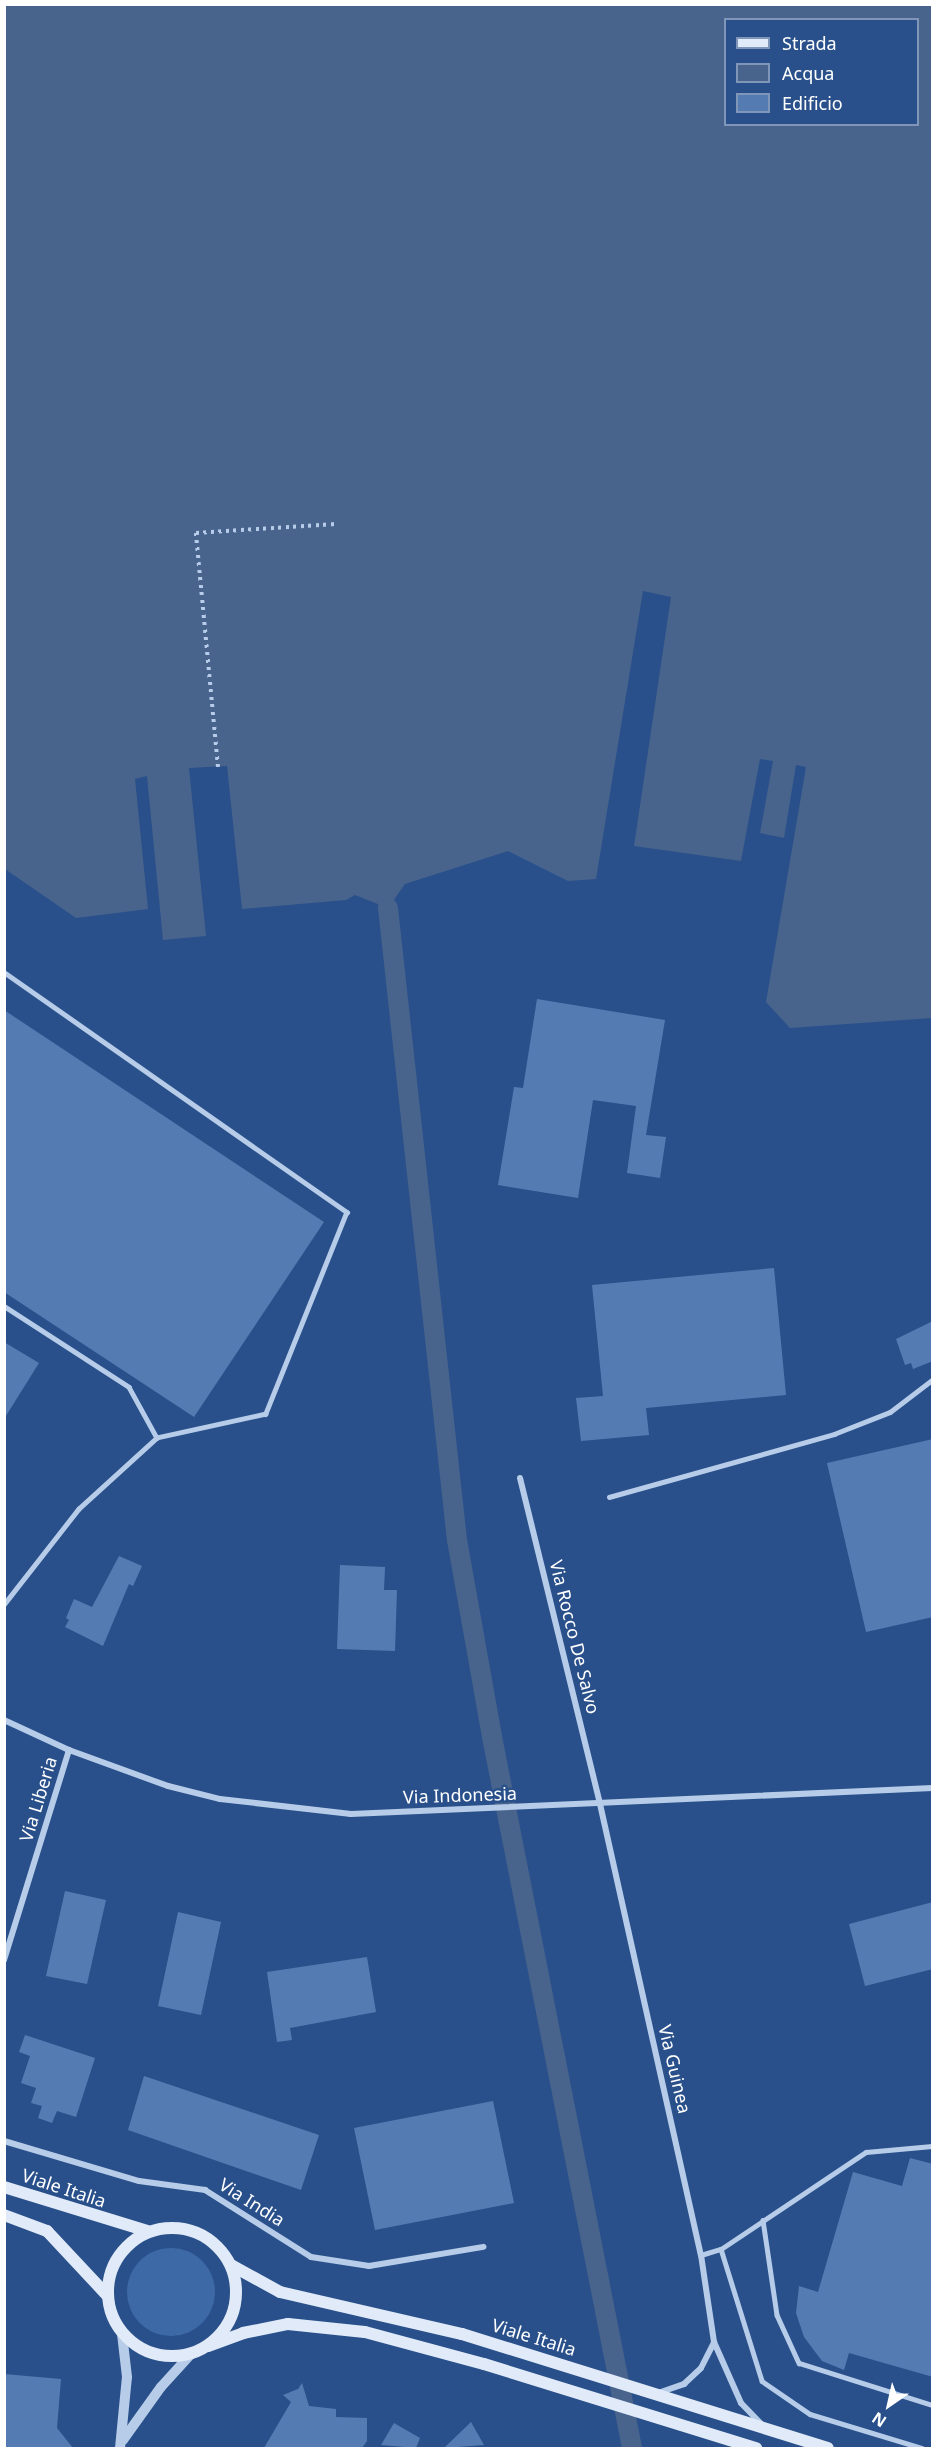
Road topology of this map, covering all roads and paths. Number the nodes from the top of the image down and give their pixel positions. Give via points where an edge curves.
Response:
1 (336, 524) dead end
2 (218, 767) dead end
3 (4, 972) edge
4 (4, 1306) edge
5 (933, 1380) edge
6 (157, 1438) junction
7 (520, 1478) dead end
8 (609, 1497) dead end
9 (4, 1605) edge
10 (4, 1720) edge
11 (69, 1750) junction
12 (933, 1788) edge
13 (600, 1804) junction
14 (4, 1960) edge
15 (4, 2141) edge
16 (933, 2146) edge
17 (4, 2187) edge
18 (4, 2215) edge
19 (763, 2220) junction
20 (147, 2231) junction
21 (483, 2247) dead end
22 (721, 2249) junction
23 (701, 2255) junction
24 (231, 2265) junction
25 (106, 2294) junction
26 (122, 2334) junction
27 (714, 2342) junction
28 (208, 2346) junction
29 (191, 2354) junction
30 (652, 2392) junction
31 (933, 2405) edge
32 (766, 2429) junction
33 (122, 2444) edge
34 (731, 2445) edge
35 (756, 2448) edge
36 (828, 2448) edge
37 (921, 2448) edge

1 - 2 path via 196,533
3 - 6 lane via 347,1212 266,1414
4 - 6 lane via 129,1388
5 - 8 lane via 890,1412 834,1434
6 - 9 lane via 79,1509
7 - 13 street, Via Rocco De Salvo
10 - 11 street, Via Indonesia
11 - 13 street, Via Indonesia via 122,1772 220,1799 351,1814
11 - 14 street, Via Liberia
12 - 13 street, Via Indonesia
13 - 23 street, Via Guinea
15 - 21 street, Via India via 139,2181 205,2190 311,2257 369,2266
16 - 19 lane via 866,2152
17 - 20 main road, Viale Italia
18 - 25 main road via 48,2231
19 - 22 lane
19 - 31 lane via 777,2315 799,2363
20 - 24 main road via 169,2227 193,2230 215,2243
20 - 25 main road via 120,2253 111,2268
22 - 23 lane
22 - 37 lane via 762,2381 810,2414
23 - 27 street, Via Guinea
24 - 28 main road via 237,2287 235,2307 225,2329
24 - 30 main road, Viale Italia via 280,2292 462,2334
25 - 26 main road via 111,2316
26 - 29 main road via 139,2348 162,2356
26 - 33 street via 127,2377
27 - 30 street via 701,2368 684,2384
27 - 32 street, Via Guinea via 741,2403
28 - 29 main road
28 - 34 main road via 268,2327 323,2325 365,2332 587,2396
29 - 33 street via 160,2387
30 - 32 main road, Viale Italia
32 - 36 main road, Viale Italia
34 - 35 main road

